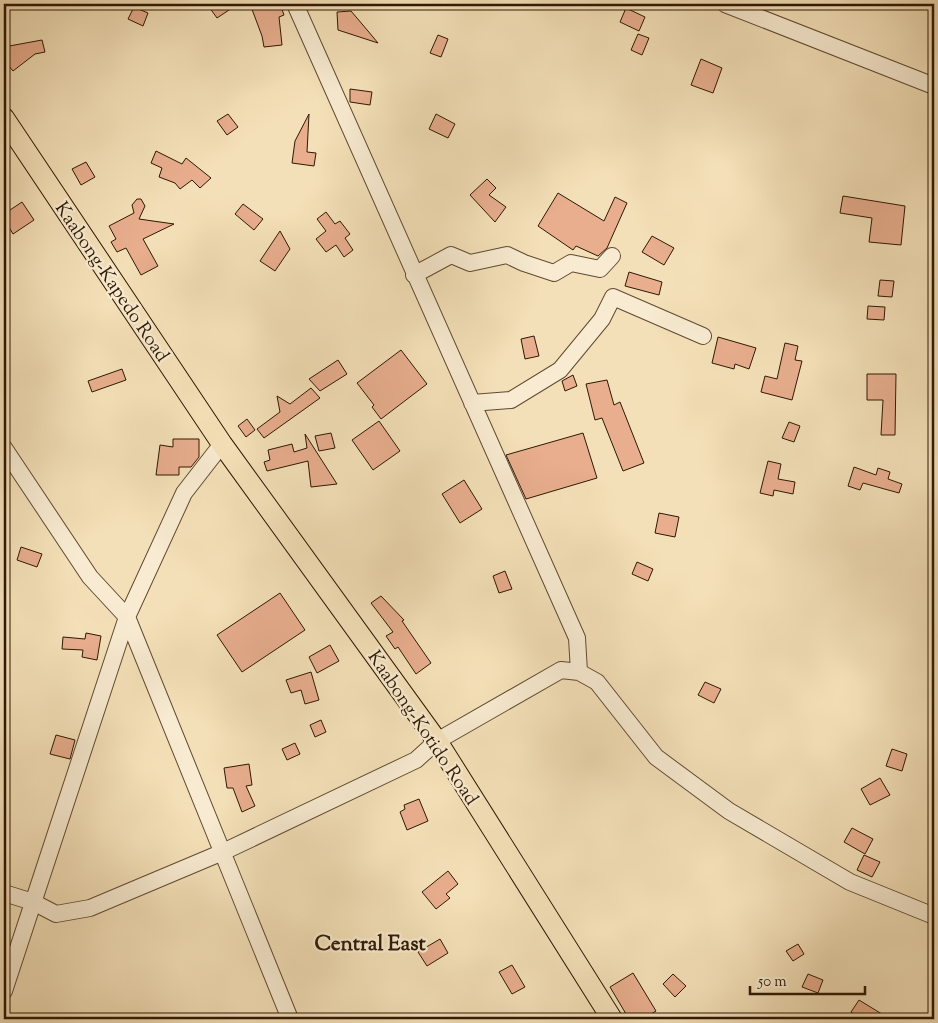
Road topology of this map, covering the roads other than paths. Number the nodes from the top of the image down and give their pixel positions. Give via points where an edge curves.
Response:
1 (295, 4) edge
2 (725, 4) edge
3 (934, 86) edge
4 (4, 118) edge
5 (612, 256) dead end
6 (414, 274) junction
7 (703, 336) dead end
8 (472, 403) junction
9 (222, 444) junction
10 (4, 448) edge
11 (127, 617) junction
12 (579, 672) junction
13 (437, 741) junction
14 (223, 852) junction
15 (4, 893) edge
16 (33, 902) junction
17 (934, 916) edge
18 (4, 991) edge
19 (290, 1019) edge
20 (612, 1019) edge

1 - 6 street
2 - 3 street
4 - 9 main road, Kaabong-Kapedo Road
5 - 6 street via 600,269 571,263 554,273 524,264 507,254 470,262 451,255
6 - 8 street
7 - 8 street via 613,298 602,319 560,370 511,400
8 - 12 street via 577,638
9 - 11 street via 184,493
9 - 13 main road, Kaabong-Kotido Road
10 - 11 street via 90,577
11 - 14 street
11 - 16 street
12 - 13 street via 561,670
12 - 17 street via 597,682 656,757 729,812 850,882
13 - 14 street via 416,760
13 - 20 main road, Kaabong-Kotido Road
14 - 16 street via 90,908 56,914
14 - 19 street
15 - 16 street
16 - 18 street

